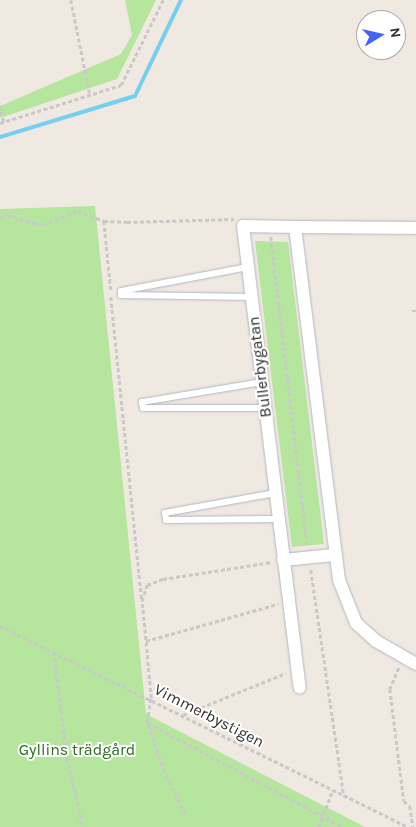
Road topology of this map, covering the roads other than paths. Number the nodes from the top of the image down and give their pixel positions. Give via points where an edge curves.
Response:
1 (295, 227) junction
2 (416, 228) edge
3 (248, 267) junction
4 (252, 297) junction
5 (262, 382) junction
6 (265, 408) junction
7 (275, 493) junction
8 (278, 519) junction
9 (334, 555) junction
10 (283, 560) junction
11 (416, 664) edge
12 (300, 688) dead end

1 - 2 street, Bullerbygatan
1 - 3 street, Bullerbygatan via 243,226
1 - 9 street
3 - 4 street, Bullerbygatan
3 - 4 lane via 121,291 121,295
4 - 5 street, Bullerbygatan
5 - 6 street, Bullerbygatan
5 - 6 lane via 142,402 143,408
6 - 7 street, Bullerbygatan
7 - 8 street, Bullerbygatan
7 - 8 lane via 165,514 166,520
8 - 10 street, Bullerbygatan
9 - 10 street
9 - 11 street via 344,596 356,622 376,641
10 - 12 street, Bullerbygatan

